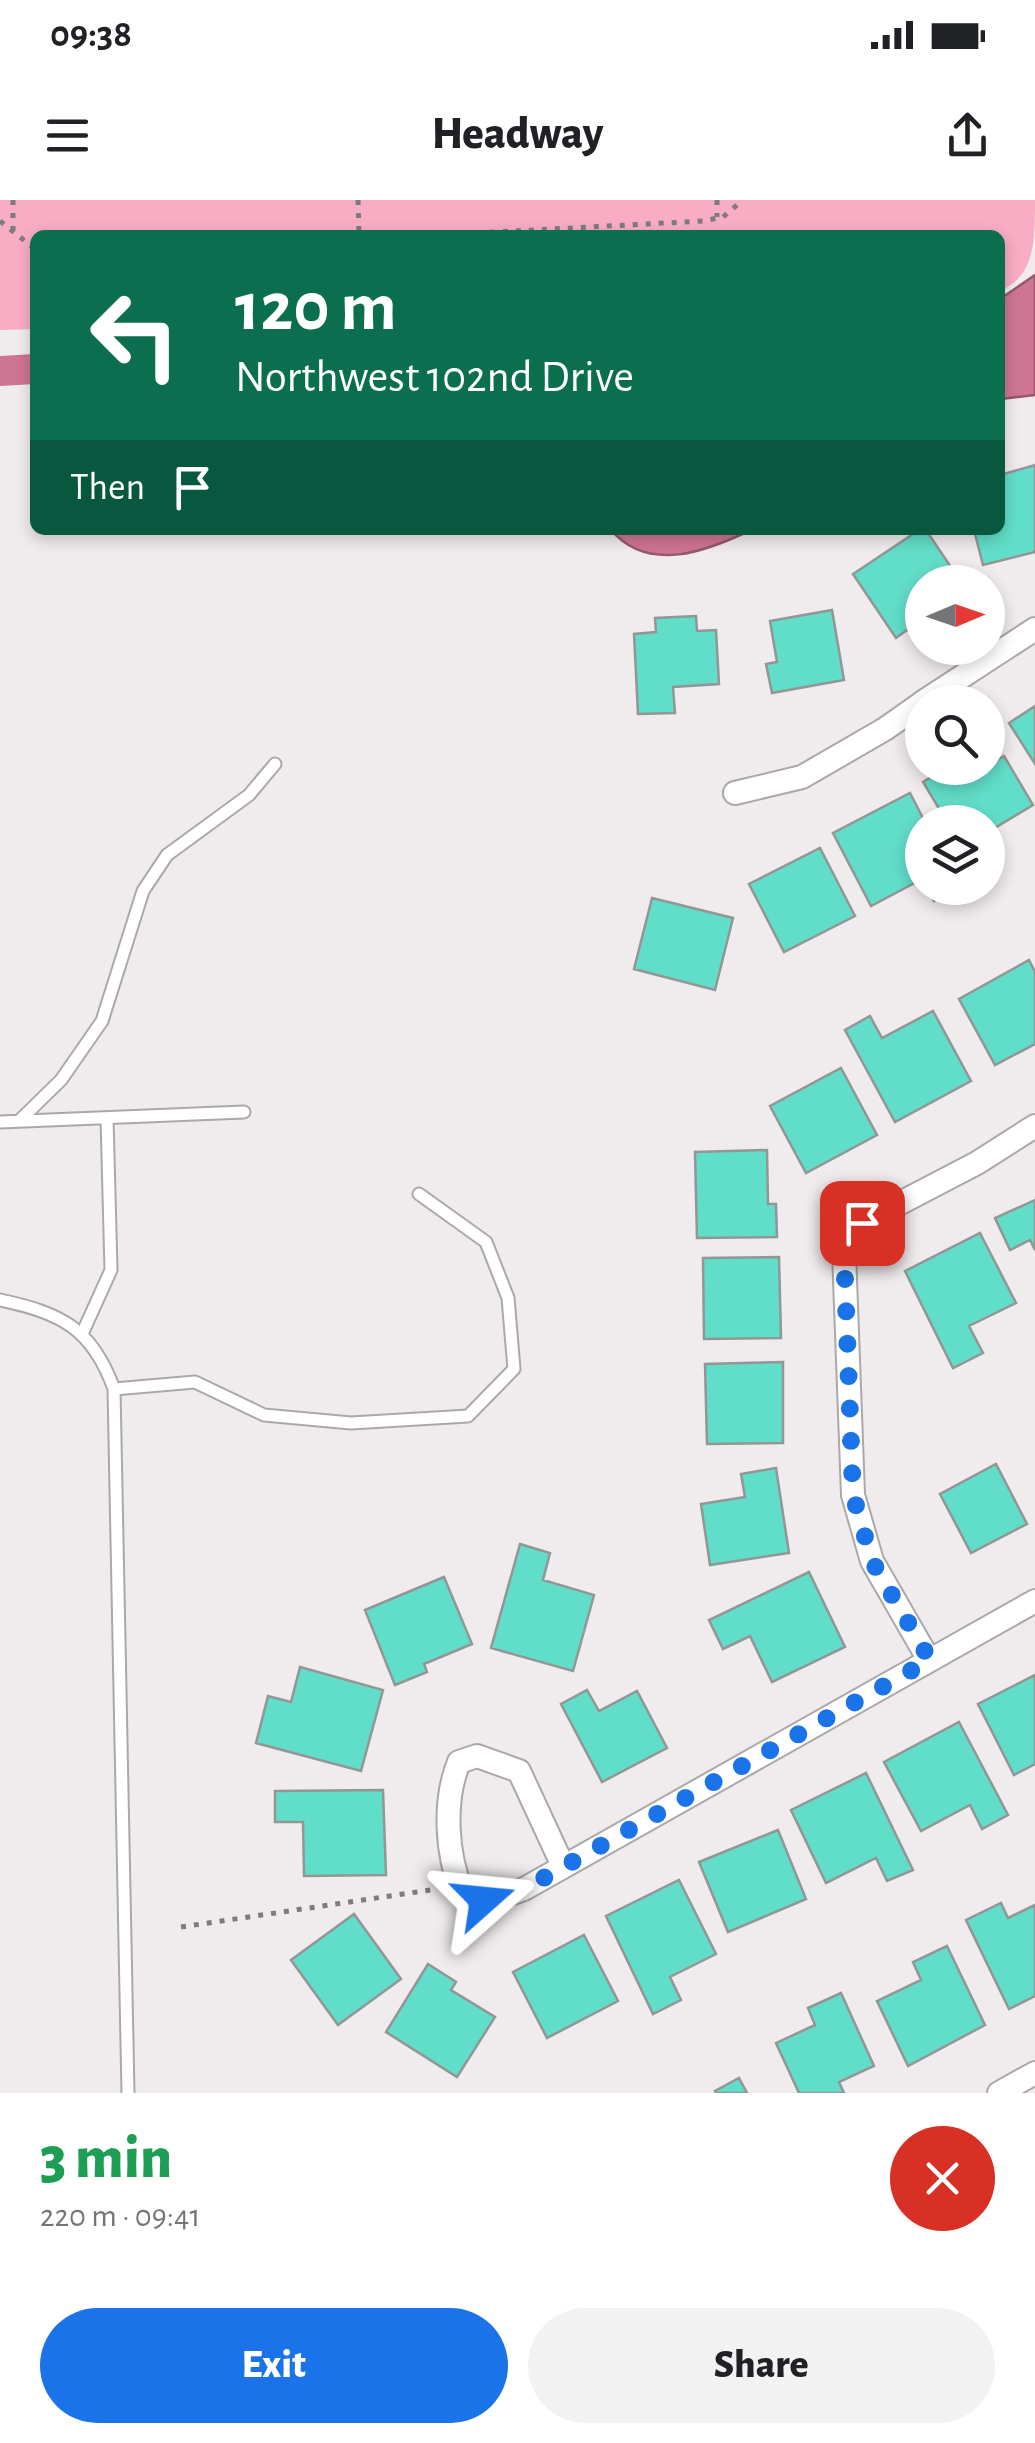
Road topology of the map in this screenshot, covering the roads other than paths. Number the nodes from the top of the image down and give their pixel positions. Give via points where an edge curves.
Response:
1 (1035, 628) edge
2 (950, 685) edge
3 (905, 715) edge
4 (275, 764) dead end
5 (735, 794) dead end
6 (244, 1112) dead end
7 (107, 1118) junction
8 (19, 1121) junction
9 (0, 1122) edge
10 (1035, 1126) edge
11 (419, 1194) dead end
12 (0, 1300) edge
13 (82, 1334) junction
14 (114, 1389) junction
15 (1035, 1600) edge
16 (930, 1660) junction
17 (563, 1866) junction
18 (1035, 2073) edge
19 (128, 2093) edge
20 (1000, 2093) edge

1 - 2 street
3 - 5 street via 802,777
4 - 8 lane via 248,794 167,855 142,891 102,1022 61,1080
6 - 7 lane
7 - 8 lane
7 - 13 lane via 111,1270
8 - 9 lane
10 - 16 street via 862,1223 844,1252 853,1495 872,1561
11 - 14 lane via 486,1242 508,1298 514,1369 468,1416 351,1422 264,1415 196,1382
12 - 13 lane via 40,1308
13 - 14 lane via 102,1356
14 - 19 lane
15 - 16 street
16 - 17 street
17 - 17 street via 519,1771 477,1756 458,1762 448,1788 453,1870 463,1894 503,1897
18 - 20 street

